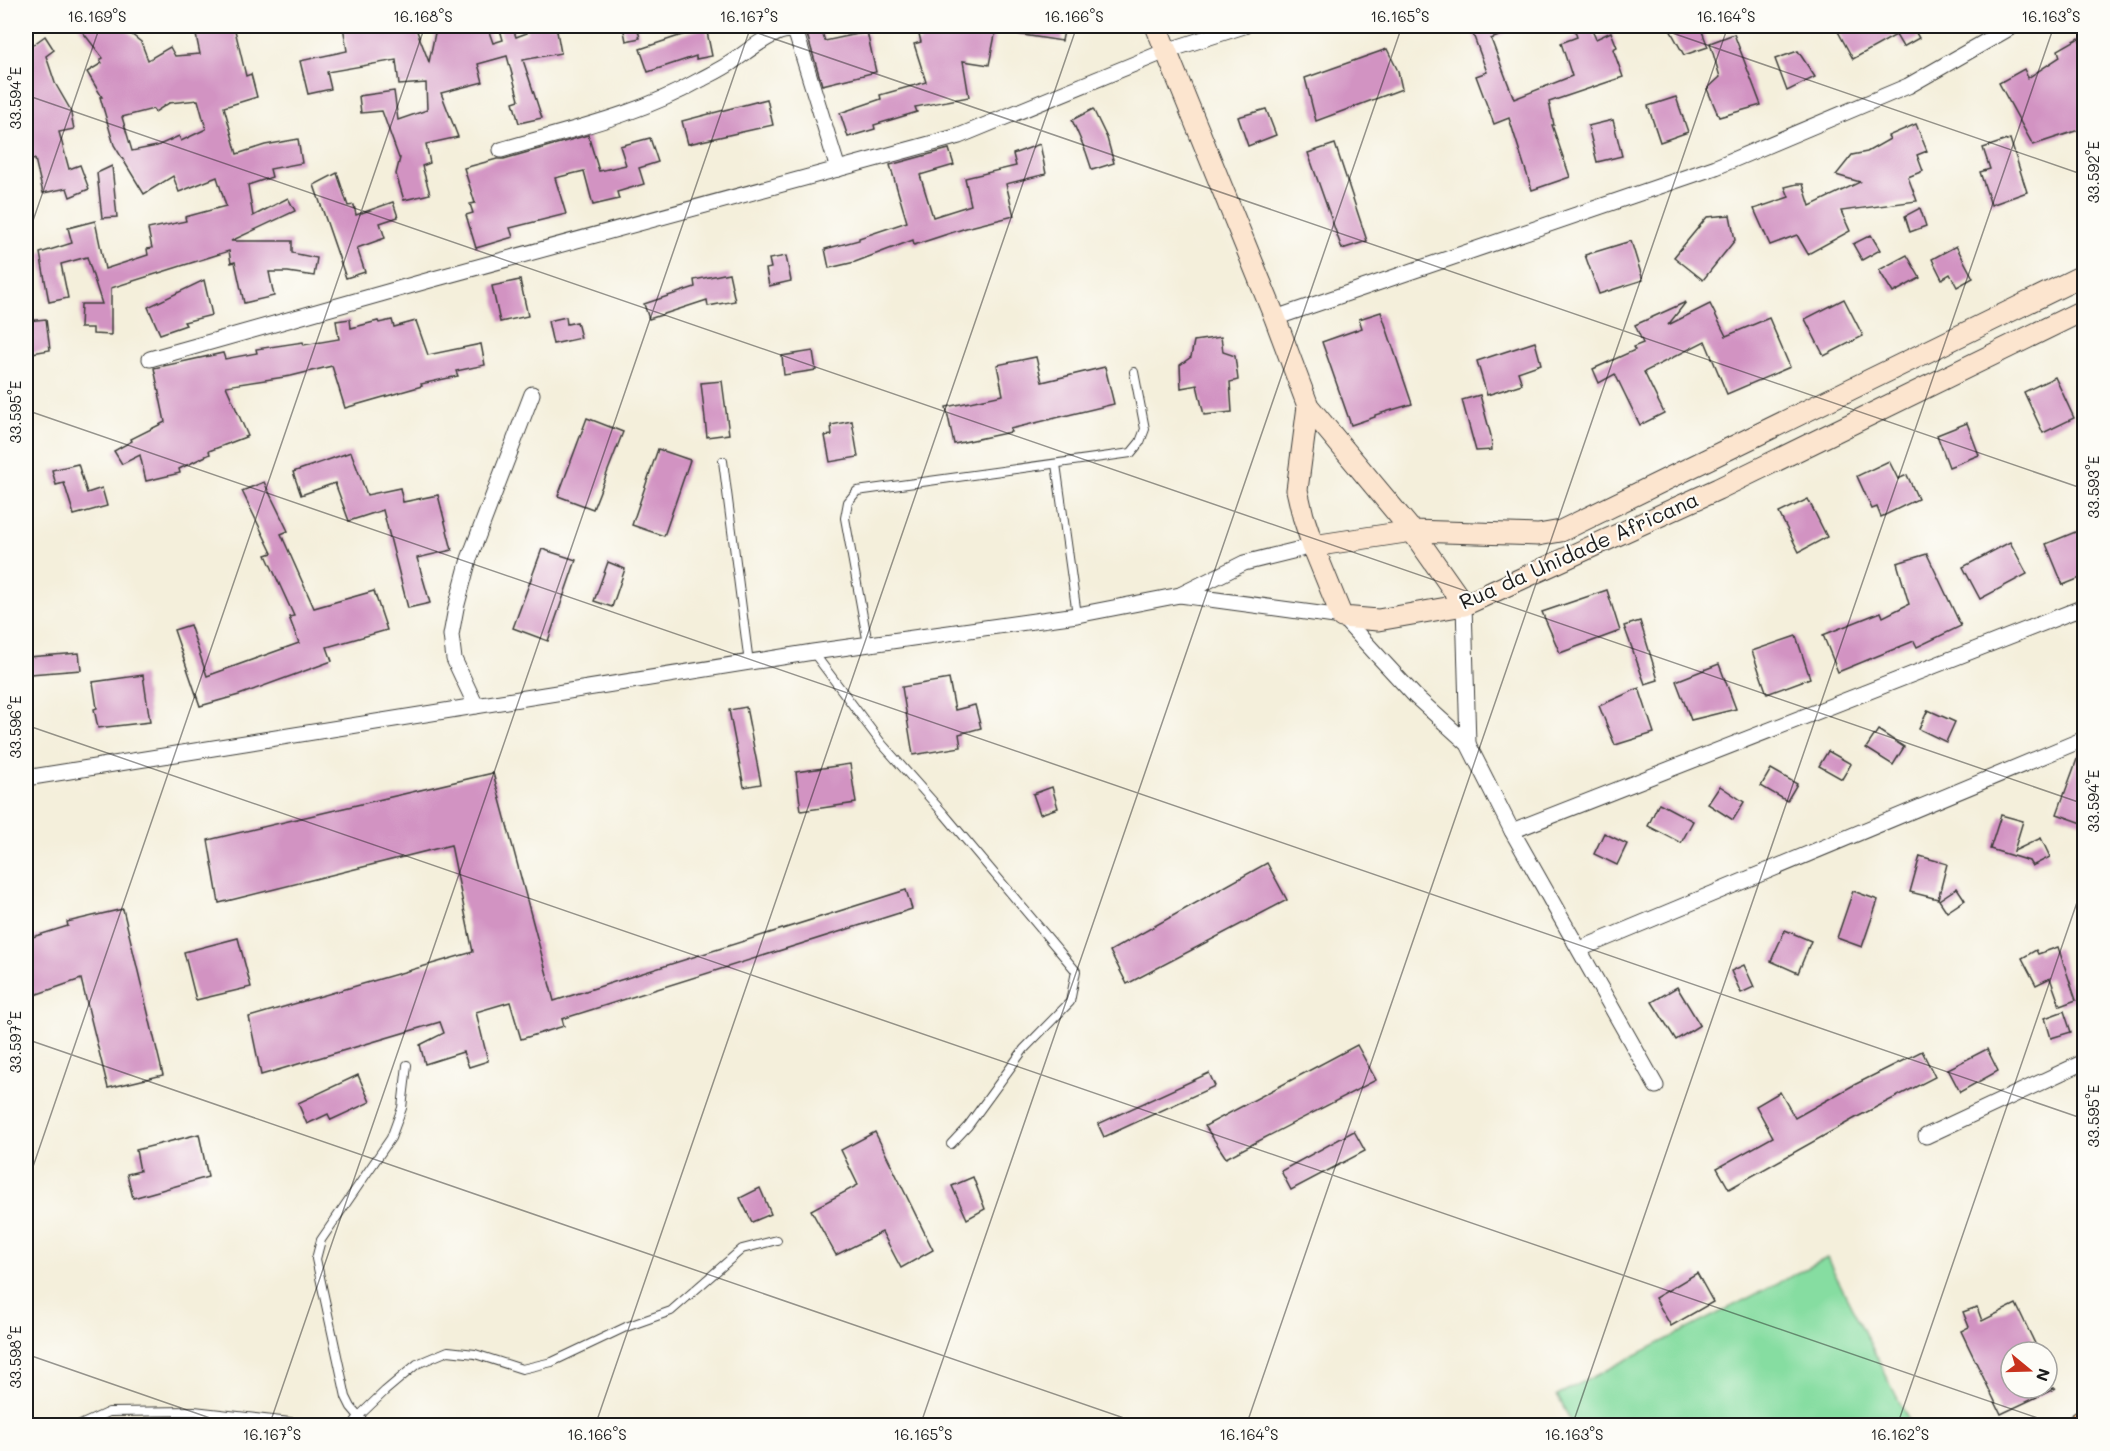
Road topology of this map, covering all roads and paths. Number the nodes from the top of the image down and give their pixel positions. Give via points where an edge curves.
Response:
1 (1156, 26) edge
2 (1244, 26) edge
3 (2013, 26) edge
4 (792, 28) edge
5 (1166, 51) junction
6 (501, 150) dead end
7 (838, 169) junction
8 (2085, 275) edge
9 (2085, 310) edge
10 (1275, 318) junction
11 (150, 359) dead end
12 (1134, 372) dead end
13 (532, 394) dead end
14 (1308, 406) junction
15 (723, 461) dead end
16 (1056, 464) junction
17 (1412, 531) junction
18 (1313, 546) junction
19 (1180, 595) junction
20 (1464, 605) junction
21 (2085, 608) edge
22 (1077, 615) junction
23 (1342, 617) junction
24 (868, 644) junction
25 (813, 652) junction
26 (749, 663) junction
27 (476, 706) junction
28 (2085, 739) edge
29 (1468, 744) junction
30 (26, 777) edge
31 (1512, 831) junction
32 (1580, 949) junction
33 (2085, 1062) edge
34 (406, 1065) dead end
35 (1656, 1086) dead end
36 (1926, 1136) dead end
37 (951, 1144) dead end
38 (777, 1240) dead end
39 (359, 1416) junction
40 (2085, 1421) edge
41 (78, 1425) edge
42 (325, 1425) edge
43 (352, 1425) edge
44 (367, 1425) edge
45 (2077, 1425) edge

1 - 5 street
2 - 5 street
3 - 10 street via 1908,86 1716,167
4 - 6 street via 759,43 678,93 642,109
4 - 7 street
5 - 7 street via 959,136
5 - 10 street
7 - 11 street
8 - 17 street, Rua da Unidade Africana via 1561,531 1538,535
9 - 20 street, Rua da Unidade Africana via 1718,489
10 - 14 street
12 - 16 lane via 1145,429 1131,453
13 - 27 street via 469,559 451,635 454,659
14 - 17 street
14 - 18 street via 1297,490
15 - 26 lane
16 - 22 lane
16 - 24 lane via 857,491 848,502 845,518
17 - 18 street, Rua da Unidade Africana
17 - 20 street
18 - 19 street, Rua da Unidade Africana via 1244,563
18 - 23 street
19 - 22 street
19 - 23 street, Rua da Unidade Africana
20 - 23 street, Rua da Unidade Africana via 1378,620
20 - 29 street
21 - 31 street
22 - 24 street
23 - 29 street via 1415,696
24 - 25 street
25 - 26 street
25 - 37 lane via 882,744 1076,971 1070,1002 1024,1049
26 - 27 street
27 - 30 street
28 - 32 street
29 - 31 street
31 - 32 street
32 - 35 street
33 - 36 street
34 - 39 lane via 402,1108 392,1138 321,1240 316,1259 346,1397
38 - 39 lane via 742,1249 671,1311 626,1327 552,1362 522,1369 474,1354 448,1352 417,1364
39 - 43 lane
39 - 44 lane
40 - 45 main road
41 - 42 lane via 109,1412 194,1411

